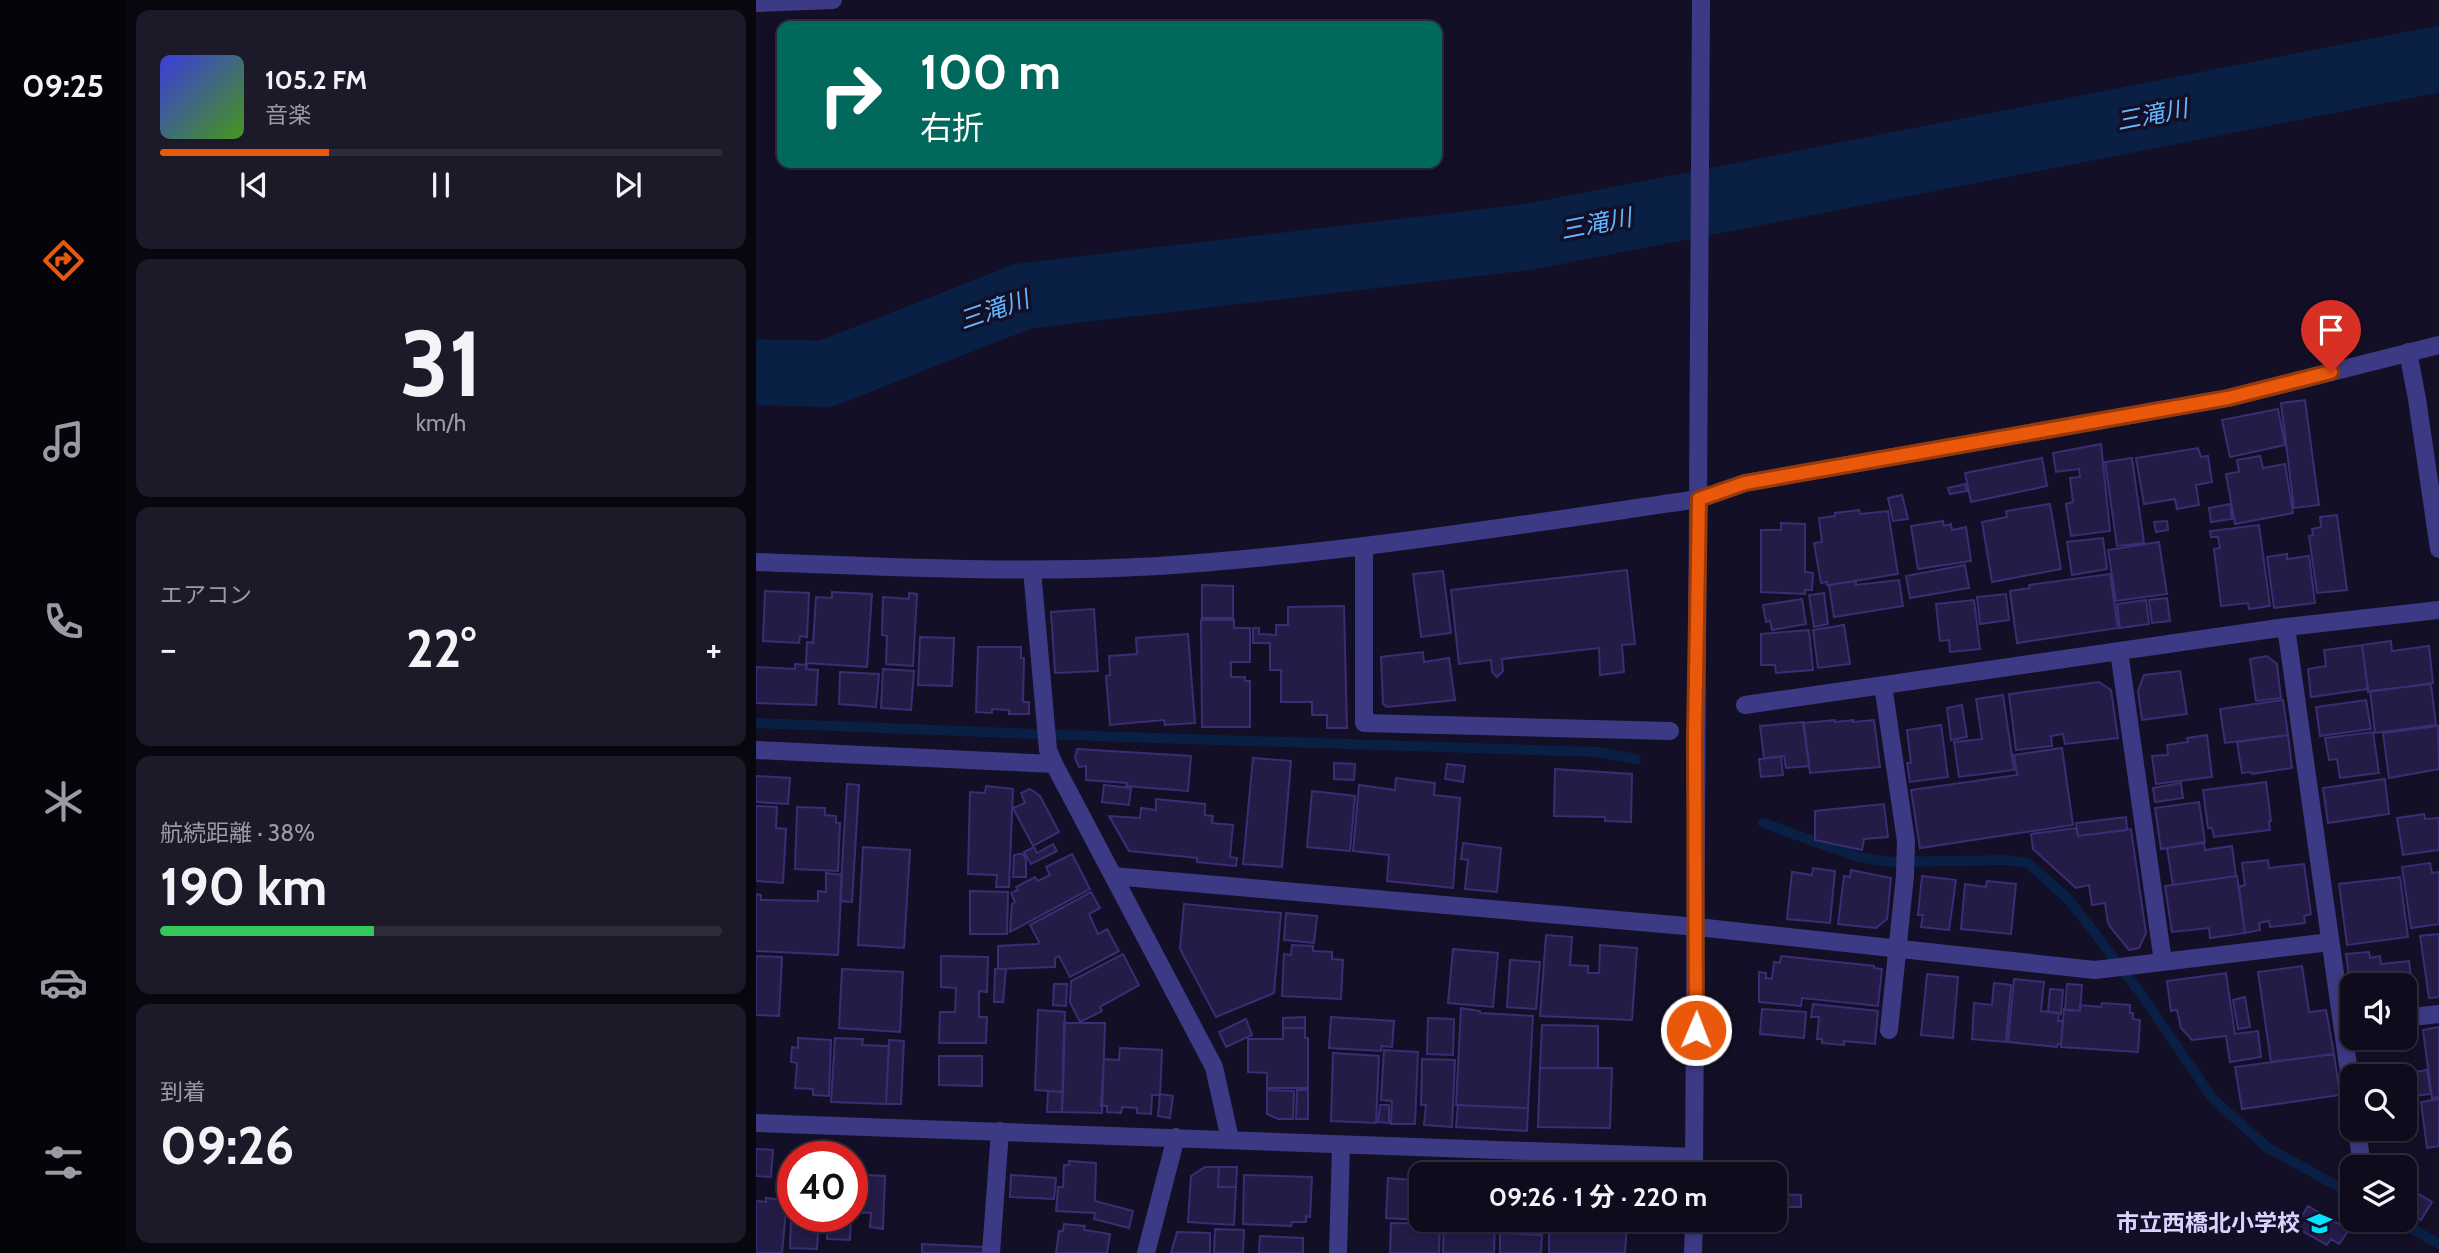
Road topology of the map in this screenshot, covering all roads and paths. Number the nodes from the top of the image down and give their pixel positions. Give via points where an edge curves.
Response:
1 (833, 0) edge
2 (1701, 0) edge
3 (756, 4) edge
4 (2439, 345) edge
5 (2408, 352) junction
6 (1699, 490) junction
7 (1363, 547) junction
8 (2439, 550) edge
9 (756, 562) edge
10 (1032, 570) junction
11 (2439, 610) edge
12 (2286, 627) junction
13 (2119, 651) junction
14 (1883, 685) junction
15 (1745, 705) dead end
16 (1670, 731) dead end
17 (756, 750) edge
18 (1051, 757) junction
19 (1113, 876) junction
20 (1697, 927) junction
21 (2330, 942) junction
22 (1896, 948) junction
23 (2155, 963) junction
24 (2340, 991) edge
25 (2439, 1013) edge
26 (2417, 1016) edge
27 (1889, 1030) dead end
28 (756, 1123) edge
29 (1000, 1131) junction
30 (1176, 1137) junction
31 (1230, 1139) junction
32 (2359, 1141) edge
33 (1341, 1145) junction
34 (2360, 1152) dead end
35 (1627, 1162) edge
36 (1694, 1162) edge
37 (1694, 1232) edge
38 (991, 1253) edge
39 (1146, 1253) edge
40 (1338, 1253) edge
41 (1693, 1253) edge

1 - 3 street
2 - 6 street
4 - 5 street
5 - 6 street via 2228,398
5 - 8 street
6 - 7 street
6 - 20 street
7 - 10 street via 1157,566
7 - 16 street via 1364,723
9 - 10 street
10 - 18 street
11 - 12 street
12 - 13 street
12 - 21 street
13 - 14 street
13 - 23 street
14 - 15 street
14 - 22 street via 1906,841
17 - 18 street
18 - 19 street
19 - 20 street
19 - 31 street via 1214,1067
20 - 22 street
20 - 36 street
21 - 23 street
21 - 24 street
22 - 23 street via 2095,970
22 - 27 street
25 - 26 street
28 - 29 street
29 - 30 street
29 - 38 street
30 - 31 street
30 - 39 street
31 - 33 street
32 - 34 street
33 - 35 street
33 - 40 street
37 - 41 street

